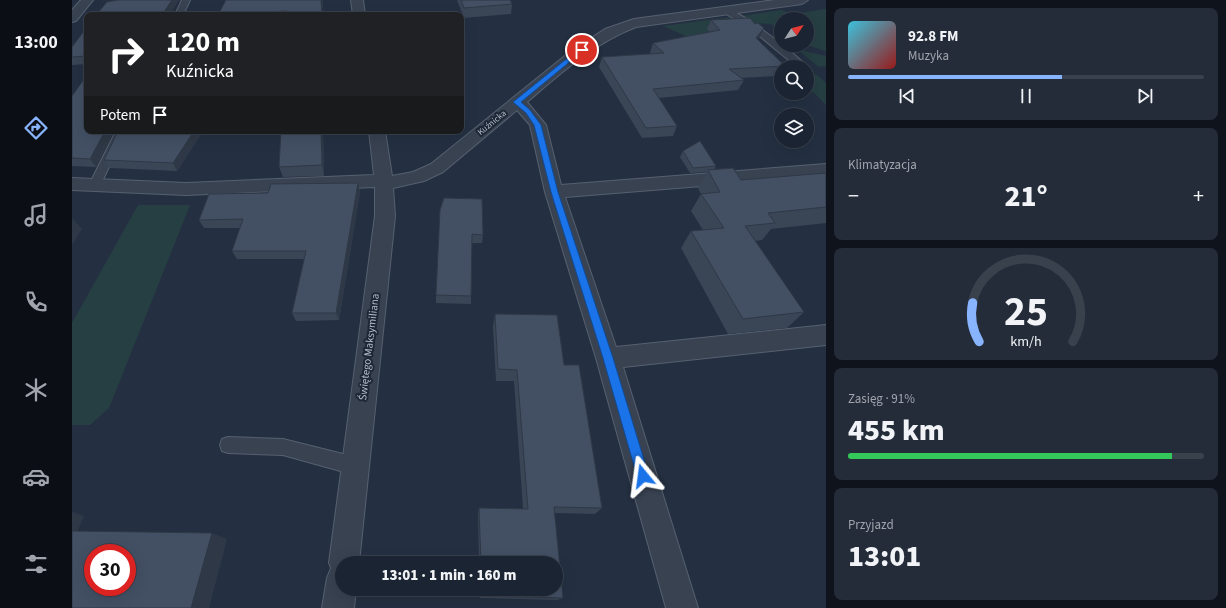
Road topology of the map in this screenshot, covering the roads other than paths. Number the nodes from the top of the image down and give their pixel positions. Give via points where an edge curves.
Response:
1 (87, 0) edge
2 (186, 0) edge
3 (357, 0) edge
4 (802, 0) edge
5 (726, 10) junction
6 (180, 12) edge
7 (359, 12) edge
8 (72, 18) edge
9 (793, 60) edge
10 (517, 102) junction
11 (120, 134) edge
12 (377, 134) edge
13 (826, 170) edge
14 (384, 183) junction
15 (72, 184) edge
16 (95, 185) junction
17 (554, 192) junction
18 (826, 335) edge
19 (608, 358) junction
20 (228, 444) dead end
21 (355, 466) junction
22 (345, 556) edge
23 (340, 596) edge
24 (338, 608) edge
25 (682, 608) edge

1 - 8 street
2 - 6 lane
3 - 7 street
4 - 5 street, Kuźnicka
5 - 9 lane via 754,27
5 - 10 street, Kuźnicka via 661,13 624,26 597,39
10 - 14 street, Kuźnicka via 428,173
10 - 17 street via 538,125
11 - 16 lane
12 - 14 street, Świętego Maksymiliana
13 - 17 street
14 - 16 street, Kuźnicka via 186,188
14 - 21 street, Świętego Maksymiliana via 384,229
15 - 16 street, Kuźnicka
17 - 19 street
18 - 19 street
19 - 25 street
20 - 21 lane via 283,447
21 - 22 street, Świętego Maksymiliana
23 - 24 street

